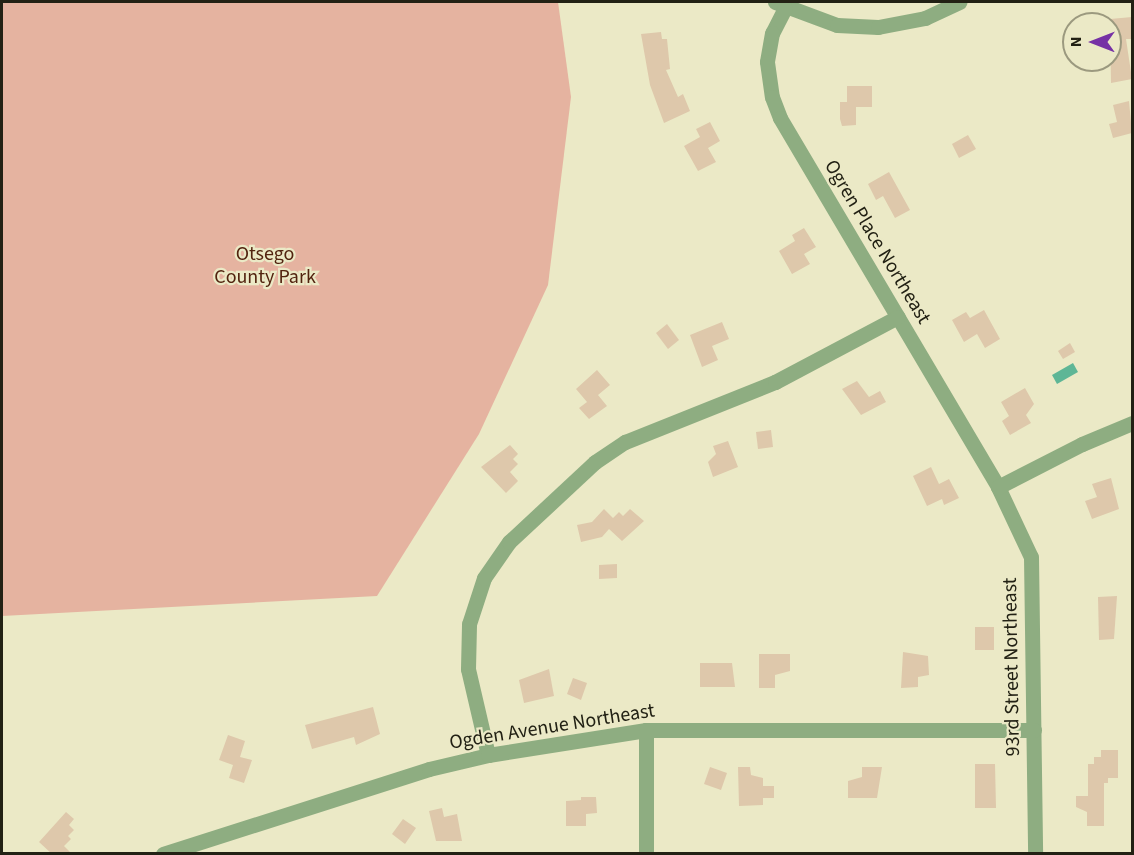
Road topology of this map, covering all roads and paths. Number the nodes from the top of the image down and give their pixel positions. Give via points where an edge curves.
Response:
1 (960, 2) edge
2 (780, 5) edge
3 (898, 317) junction
4 (1132, 423) edge
5 (998, 487) junction
6 (646, 730) junction
7 (1034, 730) junction
8 (488, 755) junction
9 (163, 854) edge
10 (646, 854) edge
11 (1035, 854) edge

1 - 2 street via 925,18 886,27 837,25
2 - 3 street, Ogren Place Northeast via 768,45 772,97 780,118
3 - 5 street, Ogren Place Northeast
3 - 8 street via 775,382 649,429 595,462 509,542 484,578 474,601 466,649
4 - 5 street
5 - 7 street, 93rd Street Northeast via 1031,557
6 - 7 street, Ogden Avenue Northeast
6 - 8 street, Ogden Avenue Northeast
6 - 10 street
7 - 11 street, 93rd Street Northeast
8 - 9 street, Ogden Avenue Northeast via 386,782

